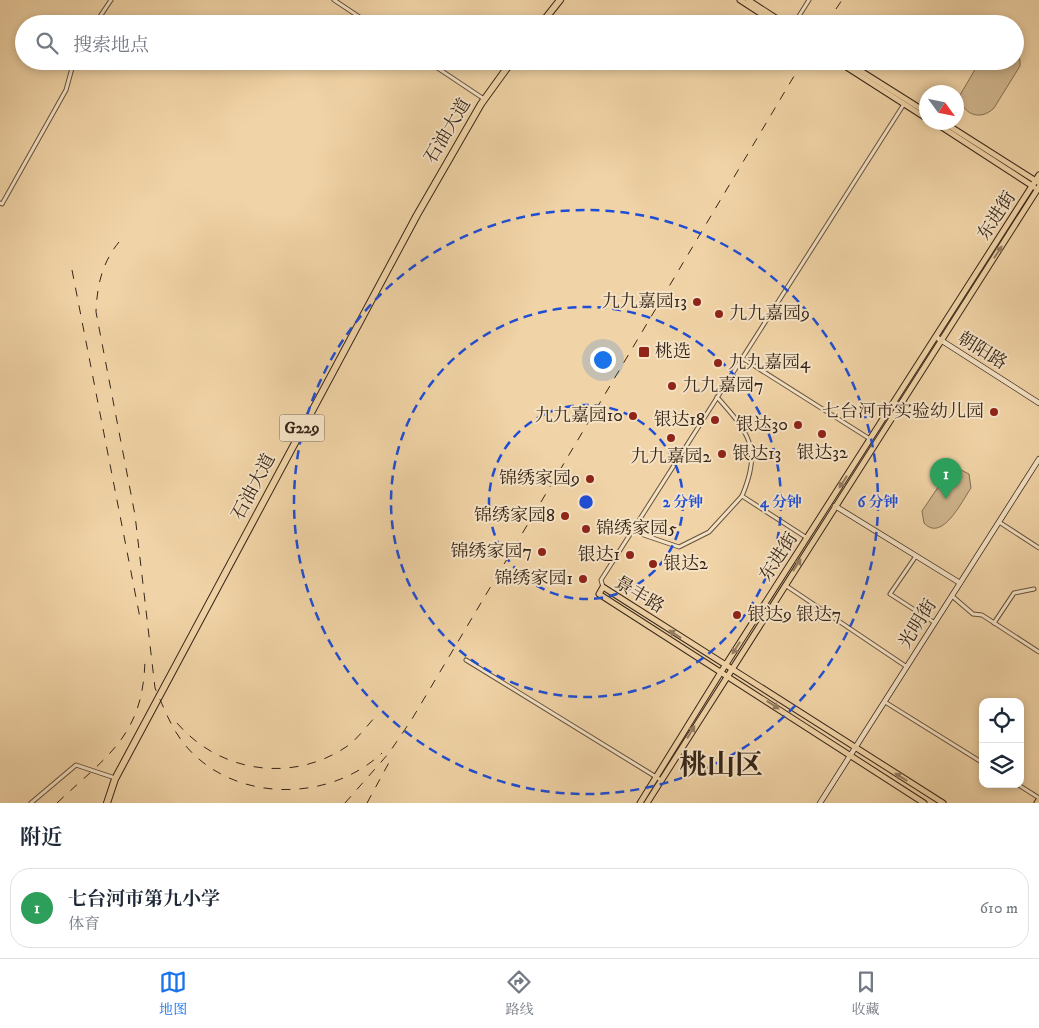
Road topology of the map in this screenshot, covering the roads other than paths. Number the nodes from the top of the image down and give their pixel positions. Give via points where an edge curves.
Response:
1 (111, 0) edge
2 (334, 0) edge
3 (560, 0) edge
4 (740, 0) edge
5 (748, 0) edge
6 (809, 0) edge
7 (101, 15) edge
8 (356, 15) edge
9 (548, 15) edge
10 (763, 15) edge
11 (771, 15) edge
12 (800, 15) edge
13 (72, 70) edge
14 (441, 70) edge
15 (506, 70) edge
16 (851, 70) edge
17 (859, 70) edge
18 (485, 99) junction
19 (904, 104) junction
20 (919, 108) edge
21 (919, 114) edge
22 (946, 130) edge
23 (955, 130) edge
24 (1038, 184) edge
25 (1032, 186) junction
26 (0, 203) edge
27 (938, 339) junction
28 (742, 358) junction
29 (717, 397) junction
30 (1039, 403) edge
31 (870, 439) junction
32 (1039, 459) edge
33 (742, 496) junction
34 (836, 506) junction
35 (999, 522) junction
36 (632, 531) junction
37 (807, 538) junction
38 (1039, 548) edge
39 (916, 556) junction
40 (960, 583) junction
41 (785, 585) junction
42 (603, 587) junction
43 (1034, 589) dead end
44 (952, 596) junction
45 (935, 623) junction
46 (994, 623) junction
47 (1039, 652) edge
48 (466, 660) dead end
49 (725, 665) junction
50 (907, 667) junction
51 (731, 669) junction
52 (721, 672) junction
53 (727, 676) junction
54 (885, 702) junction
55 (855, 749) junction
56 (851, 755) junction
57 (979, 761) edge
58 (659, 778) junction
59 (115, 779) junction
60 (1023, 788) edge
61 (1039, 799) edge
62 (823, 802) edge
63 (31, 803) edge
64 (106, 803) edge
65 (640, 803) edge
66 (647, 803) edge
67 (924, 803) edge
68 (943, 803) edge
69 (1037, 803) edge

1 - 7 street
2 - 8 street
3 - 9 highway
4 - 10 main road
5 - 11 main road
6 - 12 street
13 - 26 street via 66,90
14 - 18 street
15 - 18 highway, 石油大道 / G229
16 - 19 main road
17 - 20 main road
18 - 59 highway, 石油大道 / G229 via 407,232
19 - 21 main road
19 - 28 street
22 - 25 main road
23 - 24 main road
24 - 25 main road
27 -> 24 main road, 东进街
25 - 27 main road, 东进街
27 - 30 main road, 朝阳路
27 - 31 main road, 东进街
27 - 34 main road, 东进街
28 - 29 street
28 - 31 street
29 - 33 street via 742,426 752,452 752,468
29 - 36 street
31 -> 37 main road, 东进街
32 - 35 main road, 光明街
33 - 36 street via 709,532 680,547
33 - 37 street
34 - 39 main road
41 -> 34 main road, 东进街
35 - 38 street
35 - 40 main road, 光明街
36 - 42 street via 601,580
37 -> 49 main road, 东进街
39 - 40 main road
39 - 45 street via 890,594
40 - 44 main road, 光明街
41 - 50 street
41 - 51 main road, 东进街
49 -> 42 main road, 景丰路
42 - 52 main road, 景丰路 via 599,594
43 - 46 street via 1014,592
44 - 45 main road, 光明街
44 - 46 street via 973,614 982,615
45 - 50 main road, 光明街
46 - 47 street
48 - 58 street
49 - 51 main road, 景丰路
49 - 52 main road, 东进街
50 - 54 main road, 光明街
51 - 53 main road, 东进街
51 - 55 main road, 景丰路
52 - 53 main road, 景丰路
52 - 58 main road, 东进街
53 -> 56 main road, 景丰路
58 -> 53 main road, 东进街
54 - 55 main road, 光明街
54 - 57 street
55 - 56 main road, 光明街
68 -> 55 main road, 景丰路
56 - 62 main road, 光明街
56 - 67 main road, 景丰路
58 - 65 main road, 东进街
58 - 66 main road, 东进街
59 - 63 street via 76,765
59 - 64 highway, 石油大道 / G229
60 - 61 street
61 - 69 main road

